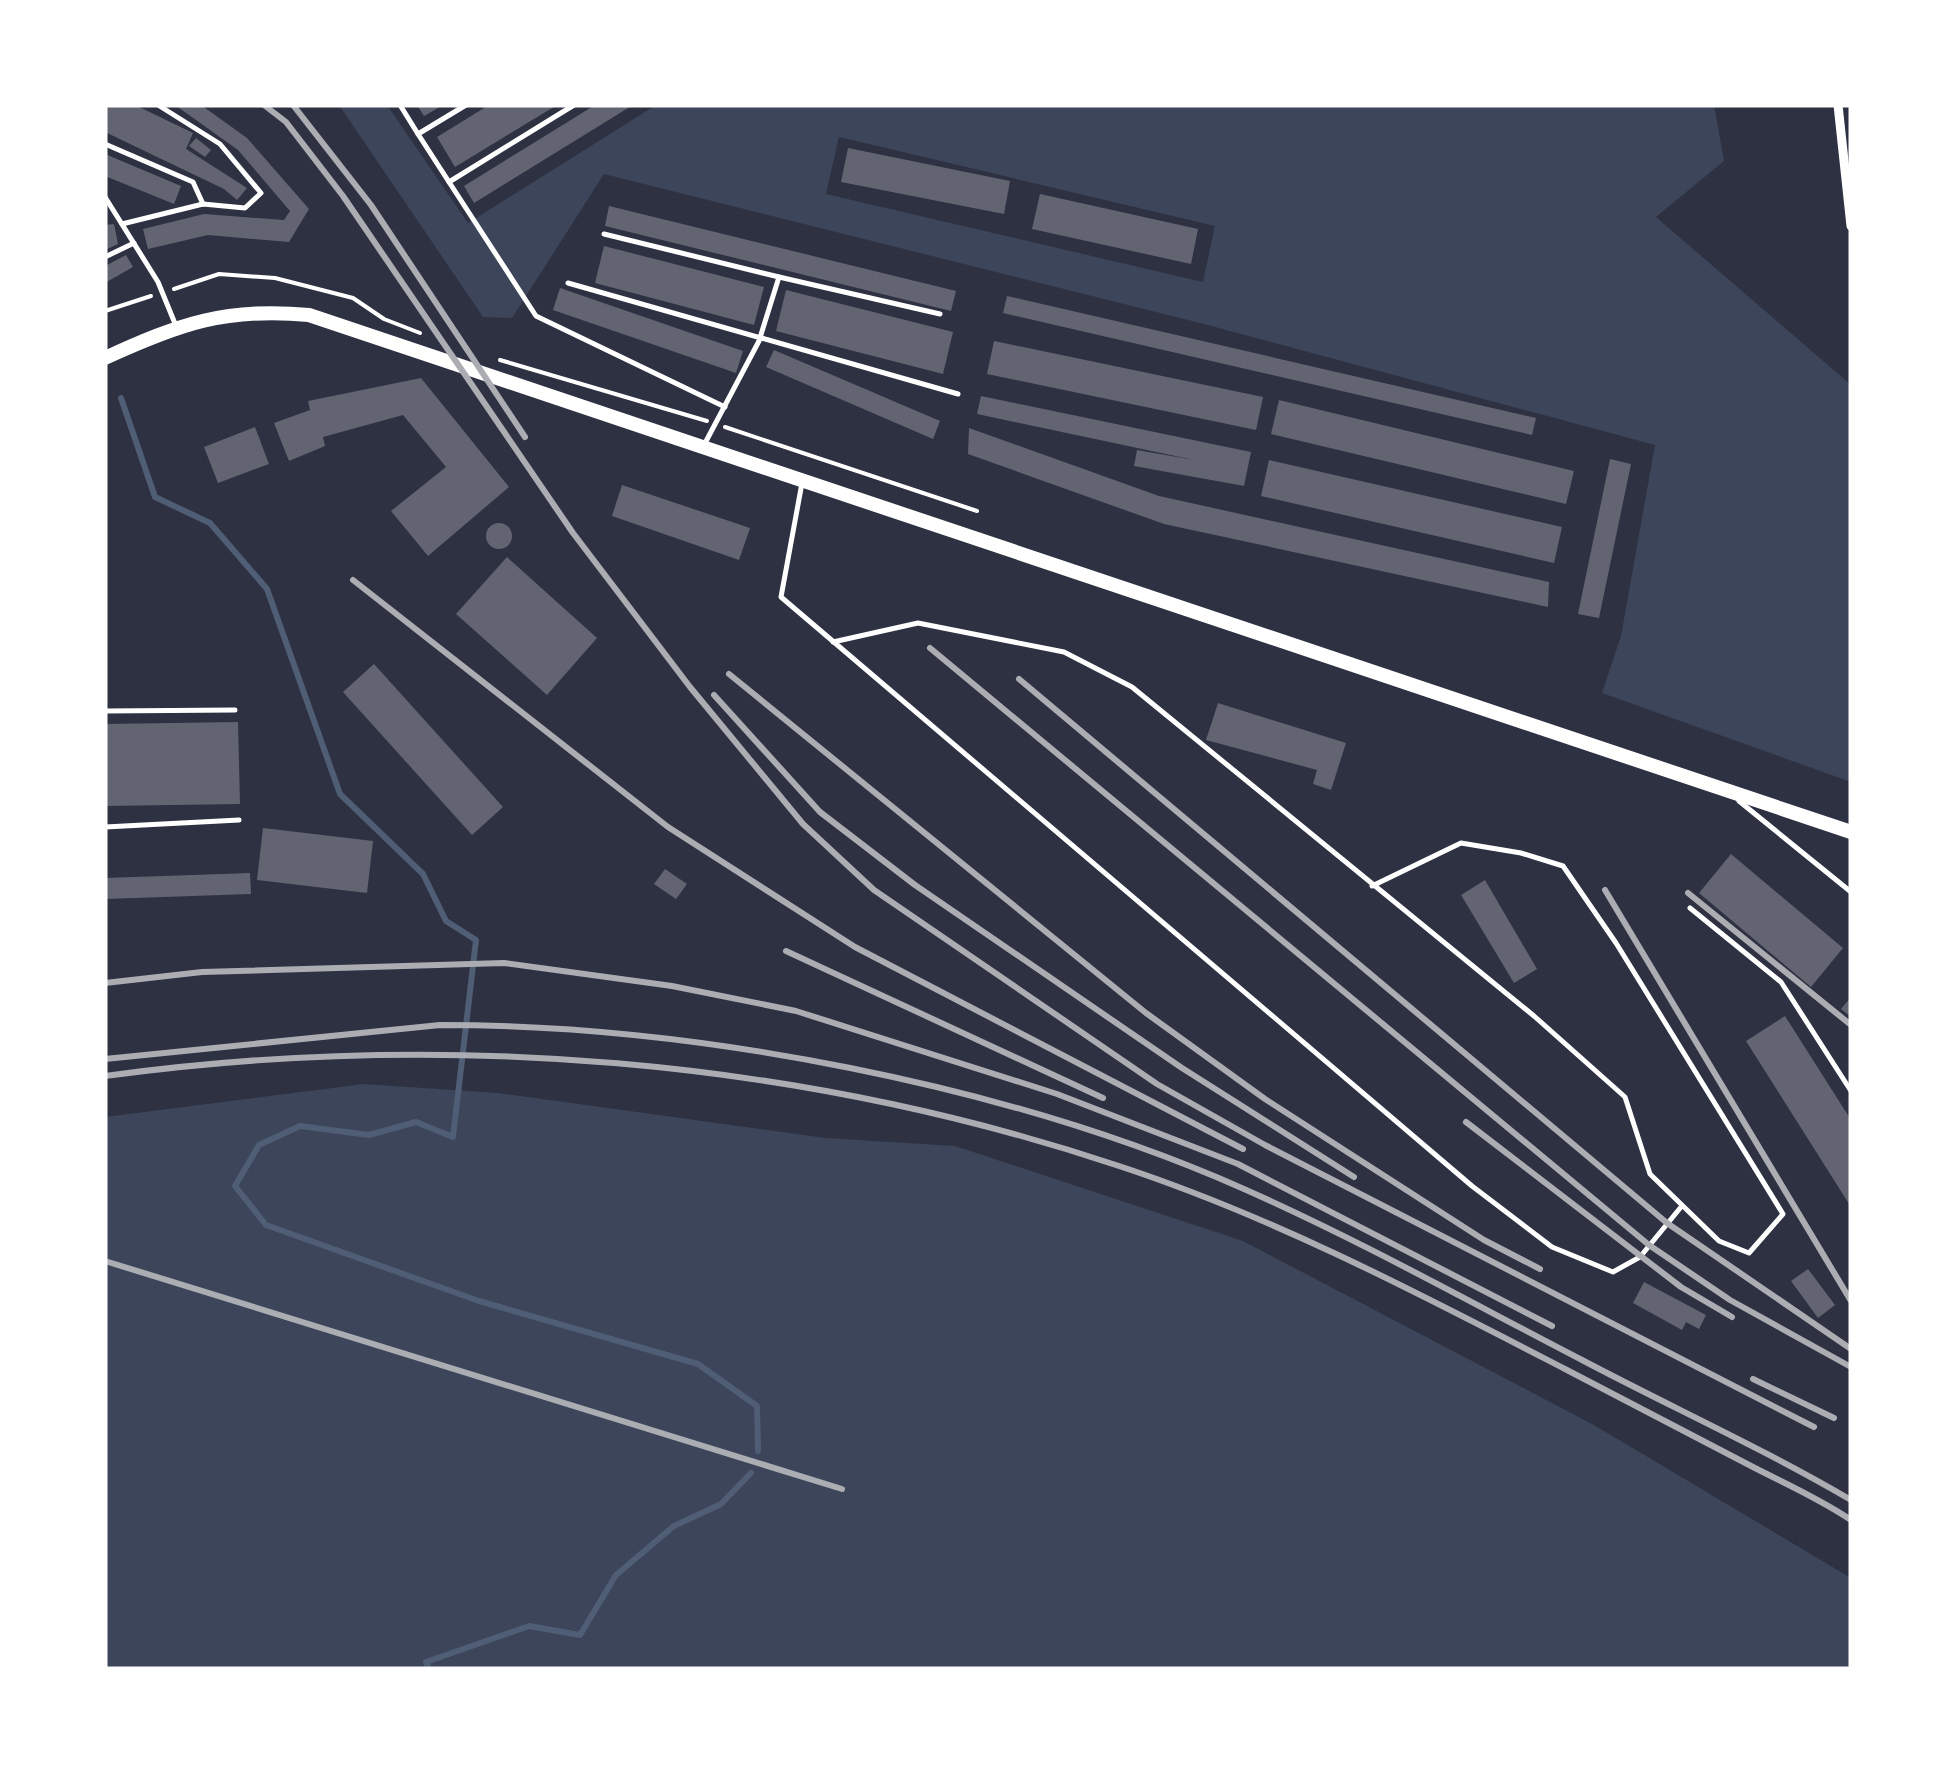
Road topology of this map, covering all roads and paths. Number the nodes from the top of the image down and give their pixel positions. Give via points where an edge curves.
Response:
1 (158, 105) edge
2 (400, 105) edge
3 (466, 105) edge
4 (574, 105) edge
5 (1838, 105) edge
6 (418, 134) junction
7 (1846, 140) edge
8 (105, 144) edge
9 (449, 182) junction
10 (105, 198) edge
11 (203, 204) junction
12 (122, 224) junction
13 (1851, 226) edge
14 (604, 234) dead end
15 (134, 243) junction
16 (105, 257) edge
17 (779, 277) junction
18 (568, 283) dead end
19 (940, 314) dead end
20 (176, 326) junction
21 (759, 341) junction
22 (105, 358) edge
23 (958, 394) dead end
24 (725, 407) junction
25 (716, 424) junction
26 (702, 450) junction
27 (802, 483) junction
28 (977, 511) dead end
29 (833, 642) junction
30 (235, 710) dead end
31 (105, 711) edge
32 (1724, 790) junction
33 (239, 820) dead end
34 (105, 826) edge
35 (1851, 832) edge
36 (1372, 886) junction
37 (1851, 892) edge
38 (1690, 908) dead end
39 (1851, 1091) edge
40 (1681, 1207) junction

1 - 11 lane via 220,144 261,194 245,208
2 - 6 lane
3 - 6 lane
4 - 9 lane
5 - 7 street
6 - 9 lane
7 - 13 street
8 - 11 lane via 193,182
9 - 24 lane via 536,316
10 - 12 lane
11 - 12 lane
12 - 15 lane
14 - 17 lane
15 - 16 lane
15 - 20 lane
17 - 19 lane
17 - 21 lane
18 - 21 lane
20 - 22 main road
20 - 26 main road via 261,310 309,315
21 - 23 lane
21 - 24 lane
24 - 25 lane
25 - 26 lane
25 - 28 path
26 - 27 main road
27 - 29 lane via 781,598
27 - 32 main road
29 - 36 lane via 918,623 1064,652 1132,687
29 - 40 lane via 1552,1247 1613,1272 1640,1257
30 - 31 lane
32 - 35 main road
32 - 37 lane
33 - 34 lane
36 - 40 lane via 1625,1097 1650,1174
36 - 40 lane via 1461,843 1563,866 1783,1214 1749,1253 1719,1241
38 - 39 lane via 1781,982

